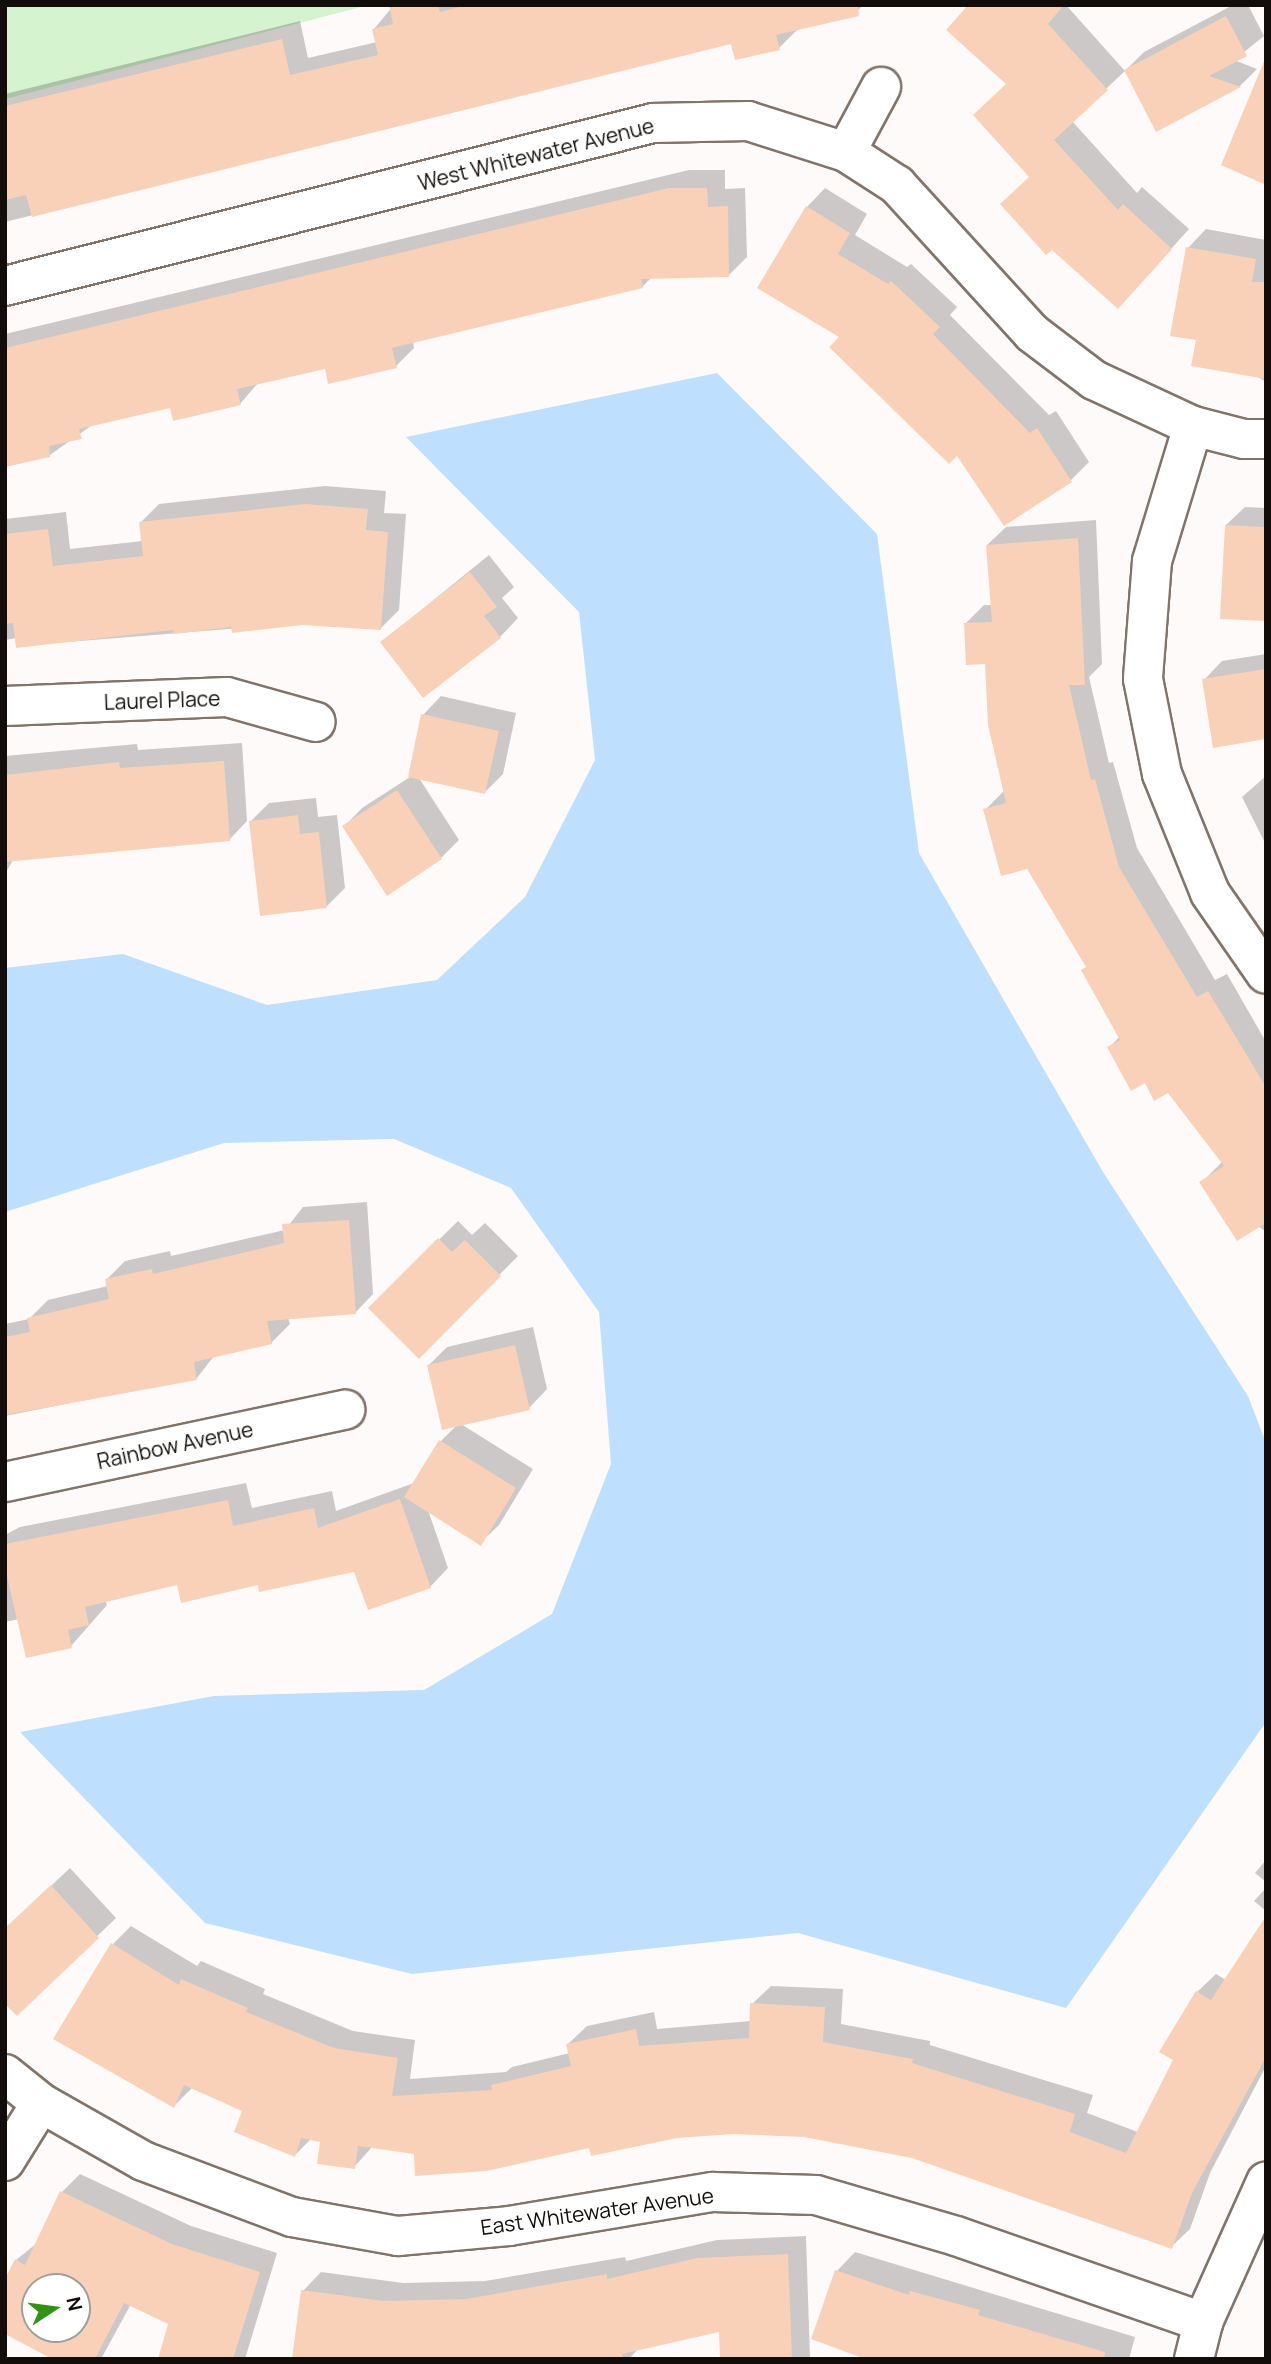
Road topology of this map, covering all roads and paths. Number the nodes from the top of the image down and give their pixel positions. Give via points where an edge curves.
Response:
1 (881, 87) dead end
2 (846, 152) junction
3 (5, 286) edge
4 (1193, 426) junction
5 (1266, 439) edge
6 (5, 706) edge
7 (316, 722) dead end
8 (1266, 974) edge
9 (345, 1410) dead end
10 (5, 1482) edge
11 (5, 2074) edge
12 (41, 2103) junction
13 (5, 2161) edge
14 (1266, 2182) edge
15 (1203, 2322) junction
16 (1194, 2359) edge

1 - 2 street
2 - 3 street, West Whitewater Avenue via 748,121 653,123
2 - 4 street, West Whitewater Avenue via 897,186 1032,333 1094,380
4 - 5 street, West Whitewater Avenue via 1244,439
4 - 8 street via 1152,561 1143,679 1162,774 1210,893
6 - 7 street, Laurel Place via 227,697
9 - 10 street, Rainbow Avenue
11 - 12 street, East Whitewater Avenue
12 - 13 street
12 - 15 street, East Whitewater Avenue via 143,2161 292,2217 398,2235 509,2227 713,2192 816,2195 956,2236
14 - 15 street
15 - 16 street

